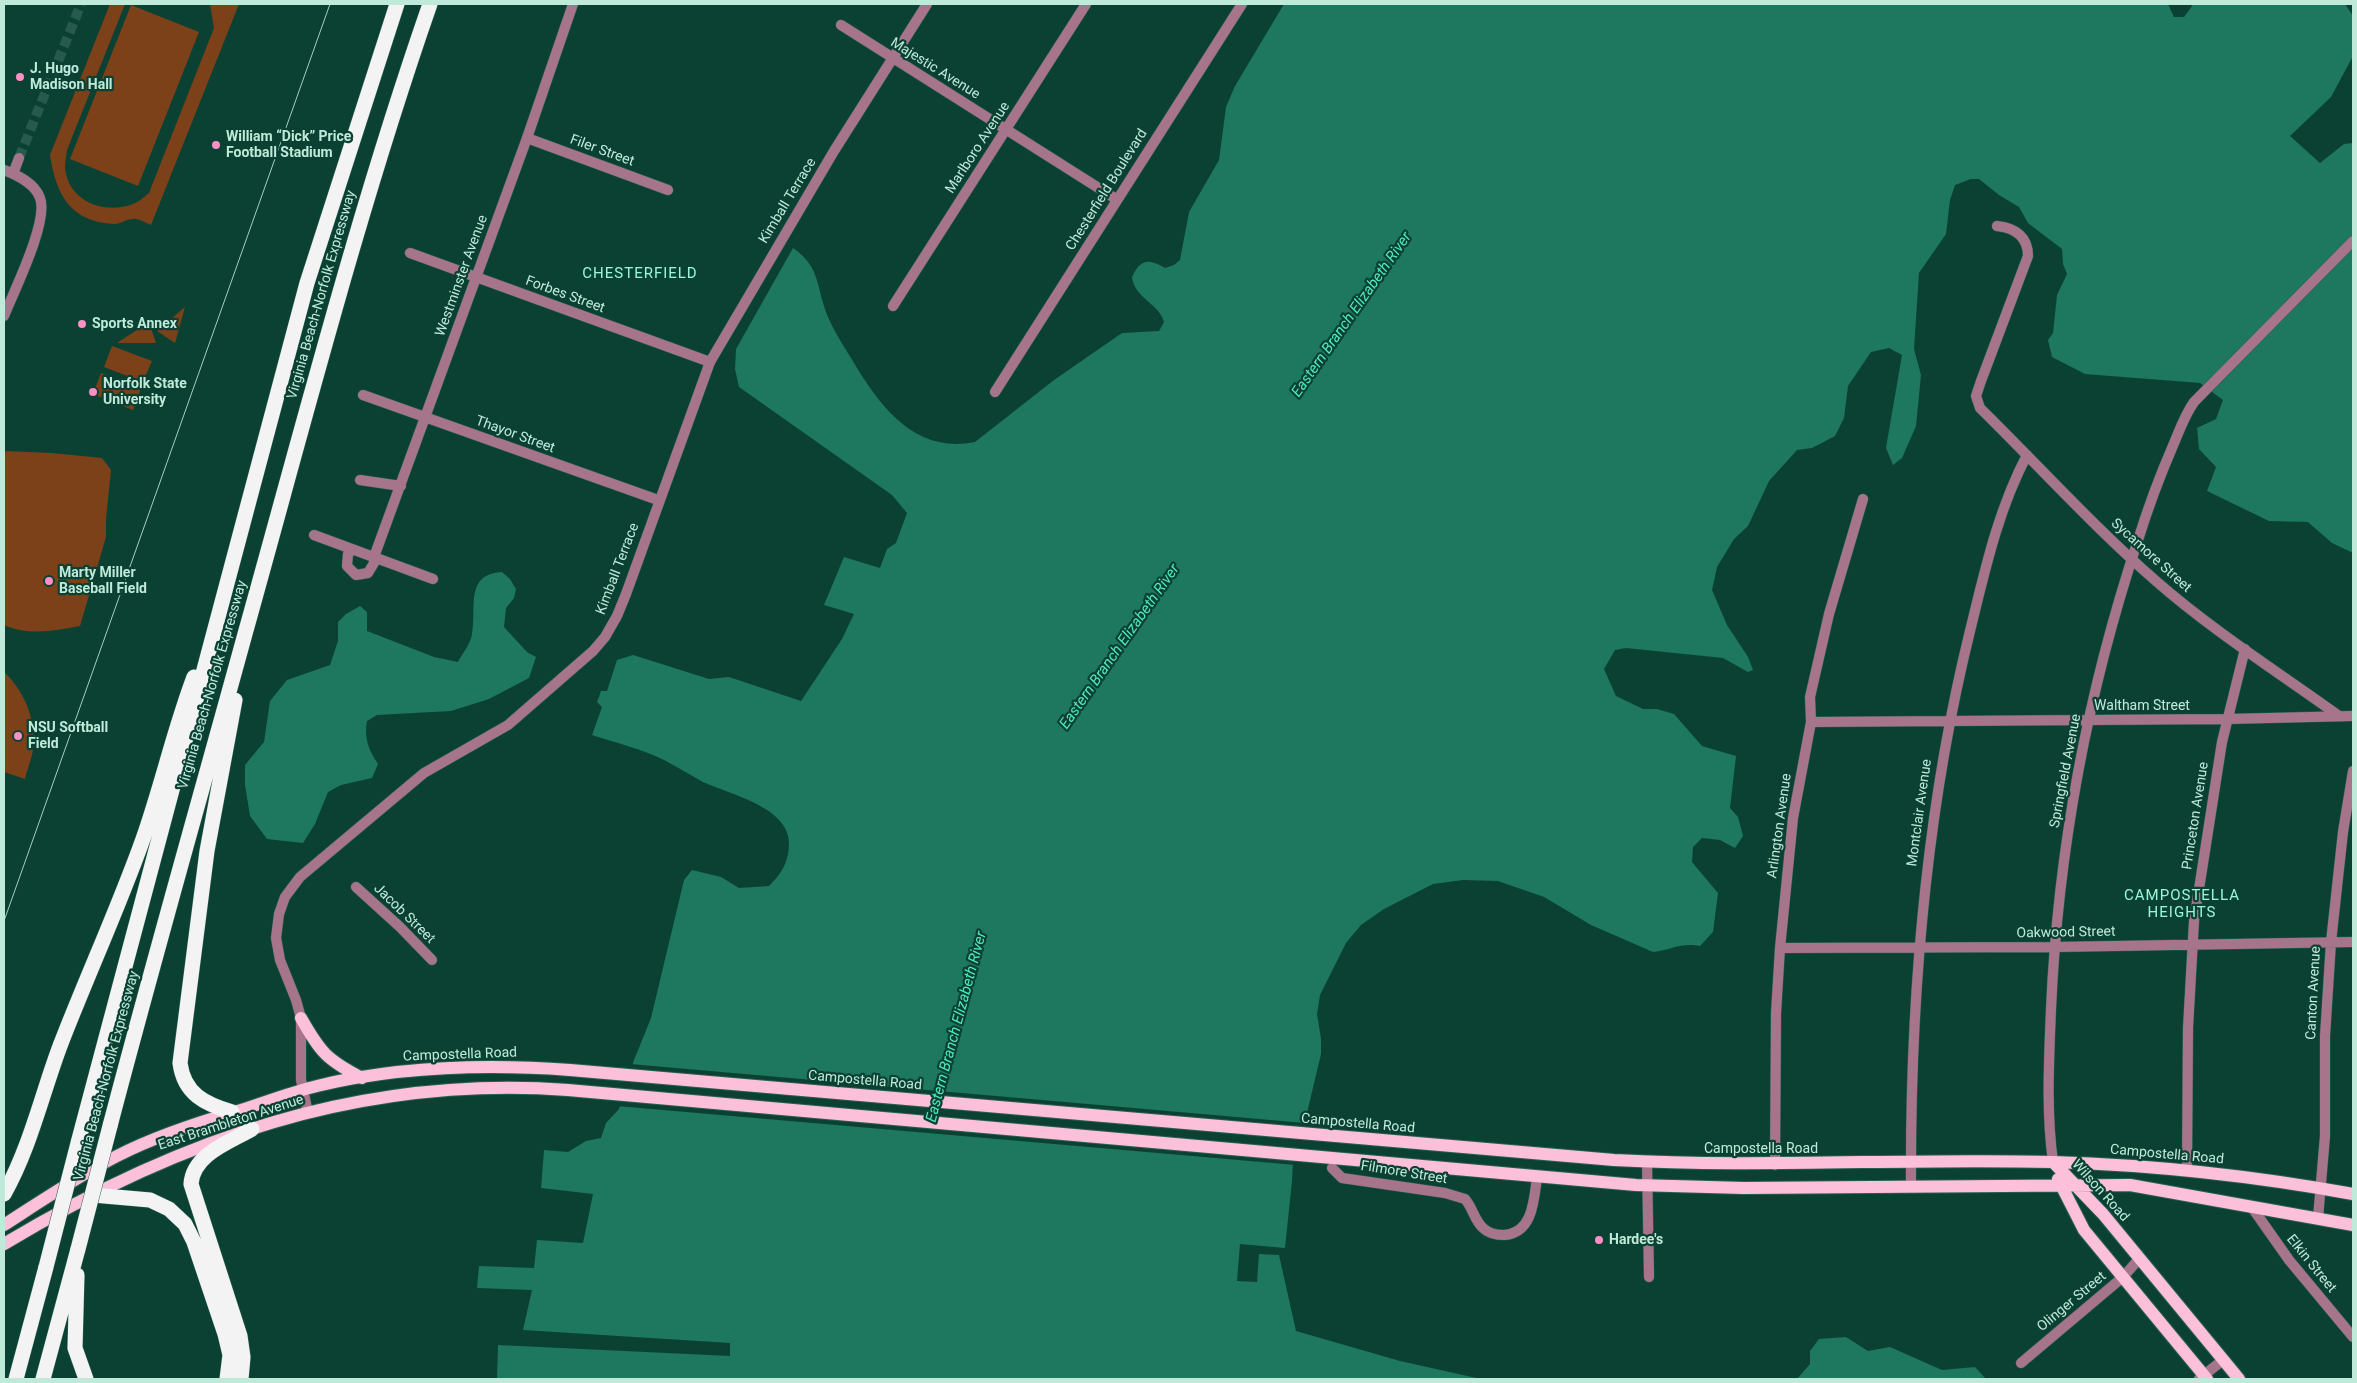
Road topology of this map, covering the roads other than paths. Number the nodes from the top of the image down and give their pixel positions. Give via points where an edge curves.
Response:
1 (396, 4) edge
2 (430, 4) edge
3 (573, 4) edge
4 (927, 4) edge
5 (1086, 4) edge
6 (1242, 4) edge
7 (841, 25) dead end
8 (893, 58) junction
9 (1006, 130) junction
10 (527, 138) junction
11 (19, 158) tunnel mouth
12 (8, 172) edge
13 (668, 190) dead end
14 (1116, 199) junction
15 (1997, 226) dead end
16 (2353, 241) edge
17 (410, 253) dead end
18 (476, 277) junction
19 (893, 306) dead end
20 (4, 316) edge
21 (710, 362) junction
22 (995, 392) dead end
23 (363, 395) dead end
24 (426, 417) junction
25 (2027, 455) junction
26 (360, 480) dead end
27 (401, 486) junction
28 (1863, 499) dead end
29 (658, 500) junction
30 (314, 535) dead end
31 (352, 550) junction
32 (374, 557) junction
33 (2131, 558) junction
34 (433, 579) dead end
35 (224, 596) junction
36 (245, 634) junction
37 (2245, 650) junction
38 (2339, 716) junction
39 (2353, 716) edge
40 (2227, 719) junction
41 (2089, 720) junction
42 (1949, 721) junction
43 (1811, 722) junction
44 (2353, 771) edge
45 (356, 887) dead end
46 (2331, 942) junction
47 (2353, 942) edge
48 (2192, 945) junction
49 (1918, 947) junction
50 (2054, 947) junction
51 (1780, 948) junction
52 (432, 960) dead end
53 (301, 1018) junction
54 (362, 1078) junction
55 (302, 1091) junction
56 (232, 1112) junction
57 (308, 1113) junction
58 (252, 1129) junction
59 (1647, 1162) junction
60 (2053, 1162) junction
61 (1911, 1163) junction
62 (1775, 1165) junction
63 (1332, 1168) dead end
64 (2186, 1170) junction
65 (1537, 1177) junction
66 (2076, 1184) junction
67 (2060, 1185) junction
68 (1648, 1186) junction
69 (1911, 1186) junction
70 (2321, 1188) junction
71 (4, 1194) edge
72 (2353, 1194) edge
73 (92, 1196) junction
74 (2251, 1206) junction
75 (2318, 1218) junction
76 (4, 1225) edge
77 (2353, 1225) edge
78 (4, 1244) edge
79 (78, 1249) junction
80 (2139, 1259) junction
81 (1649, 1277) dead end
82 (2123, 1277) junction
83 (2353, 1337) edge
84 (26, 1339) junction
85 (2223, 1360) junction
86 (2021, 1363) dead end
87 (2204, 1378) edge
88 (9, 1379) edge
89 (16, 1379) edge
90 (43, 1379) edge
91 (86, 1379) edge
92 (227, 1379) edge
93 (241, 1379) edge
94 (2239, 1379) edge

1 - 35 highway, Virginia Beach-Norfolk Expressway via 307,283
2 - 36 highway, Virginia Beach-Norfolk Expressway via 351,247
3 - 10 street, Westminster Avenue
4 - 8 street, Kimball Terrace
5 - 9 street, Marlboro Avenue
6 - 14 street, Chesterfield Boulevard
7 - 8 street, Majestic Avenue
8 - 9 street, Majestic Avenue
8 - 21 street, Kimball Terrace via 834,151
9 - 14 street, Majestic Avenue
9 - 19 street, Marlboro Avenue
10 - 13 street, Filer Street
10 - 18 street, Westminster Avenue
11 - 12 street
12 - 20 street via 36,190 42,206 39,228
14 - 22 street, Chesterfield Boulevard
15 - 25 street, Sycamore Street via 2016,231 2028,248 2026,264 1976,396 1980,408
16 - 33 street, Springfield Avenue via 2194,402 2160,476
17 - 18 street, Forbes Street
18 - 21 street, Forbes Street
18 - 24 street, Westminster Avenue
21 - 29 street, Kimball Terrace
23 - 24 street, Thayor Street
24 - 27 street, Westminster Avenue
24 - 29 street, Thayor Street
25 - 33 street, Sycamore Street
25 - 42 street, Montclair Avenue via 1997,527
26 - 27 street
27 - 32 street, Westminster Avenue
28 - 43 street, Arlington Avenue via 1829,614 1810,697
29 - 53 street, Kimball Terrace via 617,616 593,651 508,725 449,757 417,779 300,877 285,897 276,938 280,960
30 - 31 street
31 - 32 street
31 - 32 street via 348,554 347,566 356,575 368,573
32 - 34 street
33 - 37 street, Sycamore Street
33 - 41 street, Springfield Avenue
35 - 71 highway via 180,715 135,860 65,1033 19,1163
35 - 84 highway, Virginia Beach-Norfolk Expressway, bridge
36 - 56 highway via 206,860 180,1063 182,1076 193,1094 209,1105
36 - 79 highway, Virginia Beach-Norfolk Expressway, bridge via 168,905
37 - 38 street, Sycamore Street
37 - 40 street, Princeton Avenue
38 - 39 street, Waltham Street
38 - 40 street, Waltham Street
40 - 41 street, Waltham Street
40 - 48 street, Princeton Avenue via 2211,803
41 - 42 street, Waltham Street
41 - 50 street, Springfield Avenue via 2065,851
42 - 43 street, Waltham Street
42 - 49 street, Montclair Avenue via 1929,837
43 - 51 street, Arlington Avenue via 1793,818
44 - 46 street, Canton Avenue via 2341,842
45 - 52 street, Jacob Street
46 - 47 street, Oakwood Street
46 - 48 street, Oakwood Street
46 - 70 street, Canton Avenue
48 - 50 street, Oakwood Street
48 - 64 street, Princeton Avenue
49 - 50 street, Oakwood Street
49 - 51 street, Oakwood Street
49 - 61 street, Montclair Avenue
50 - 60 street, Springfield Avenue via 2049,1056 2049,1123
51 - 62 street, Arlington Avenue via 1776,1013
53 - 54 main road via 317,1046 329,1059
53 - 55 street, Kimball Terrace
54 - 55 main road, East Brambleton Avenue
54 - 59 main road, Campostella Road via 424,1070 535,1068
55 - 56 main road, East Brambleton Avenue
55 - 57 street, Kimball Terrace
56 - 76 main road, East Brambleton Avenue via 116,1156
57 - 58 main road, East Brambleton Avenue
57 - 65 main road, East Brambleton Avenue via 418,1092 534,1088
58 - 73 main road, East Brambleton Avenue via 162,1161
58 - 93 highway via 202,1159 195,1168 191,1184 240,1336
59 - 62 main road, Campostella Road
59 - 68 street
60 - 61 main road, Campostella Road
60 - 64 main road, Campostella Road
60 - 66 main road, Wilson Road
60 - 67 main road, Wilson Road
61 - 62 main road, Campostella Road
61 - 69 street, Montclair Avenue
63 - 65 street, Filmore Street via 1342,1178 1445,1193 1465,1199 1483,1229 1498,1235 1516,1232 1525,1226 1533,1206
64 - 70 main road, Campostella Road
65 - 68 main road
66 - 67 main road
66 - 74 main road via 2139,1186
66 - 80 main road, Wilson Road
67 - 69 main road
67 - 82 main road, Wilson Road via 2084,1230
68 - 69 main road
68 - 81 street
70 - 72 main road, Campostella Road
70 - 75 street, Canton Avenue
73 - 78 main road, East Brambleton Avenue
73 - 92 highway via 150,1200 169,1209 185,1224 226,1334 230,1355
74 - 75 main road
74 - 83 street, Elkin Street via 2289,1260
75 - 77 main road
79 - 90 highway, Virginia Beach-Norfolk Expressway
79 - 91 highway via 75,1341 79,1364
80 - 82 street, Olinger Street
80 - 85 main road, Wilson Road
82 - 86 street, Olinger Street
82 - 87 main road, Wilson Road
84 - 88 highway
84 - 89 highway, Virginia Beach-Norfolk Expressway
85 - 87 street
85 - 94 main road, Wilson Road

